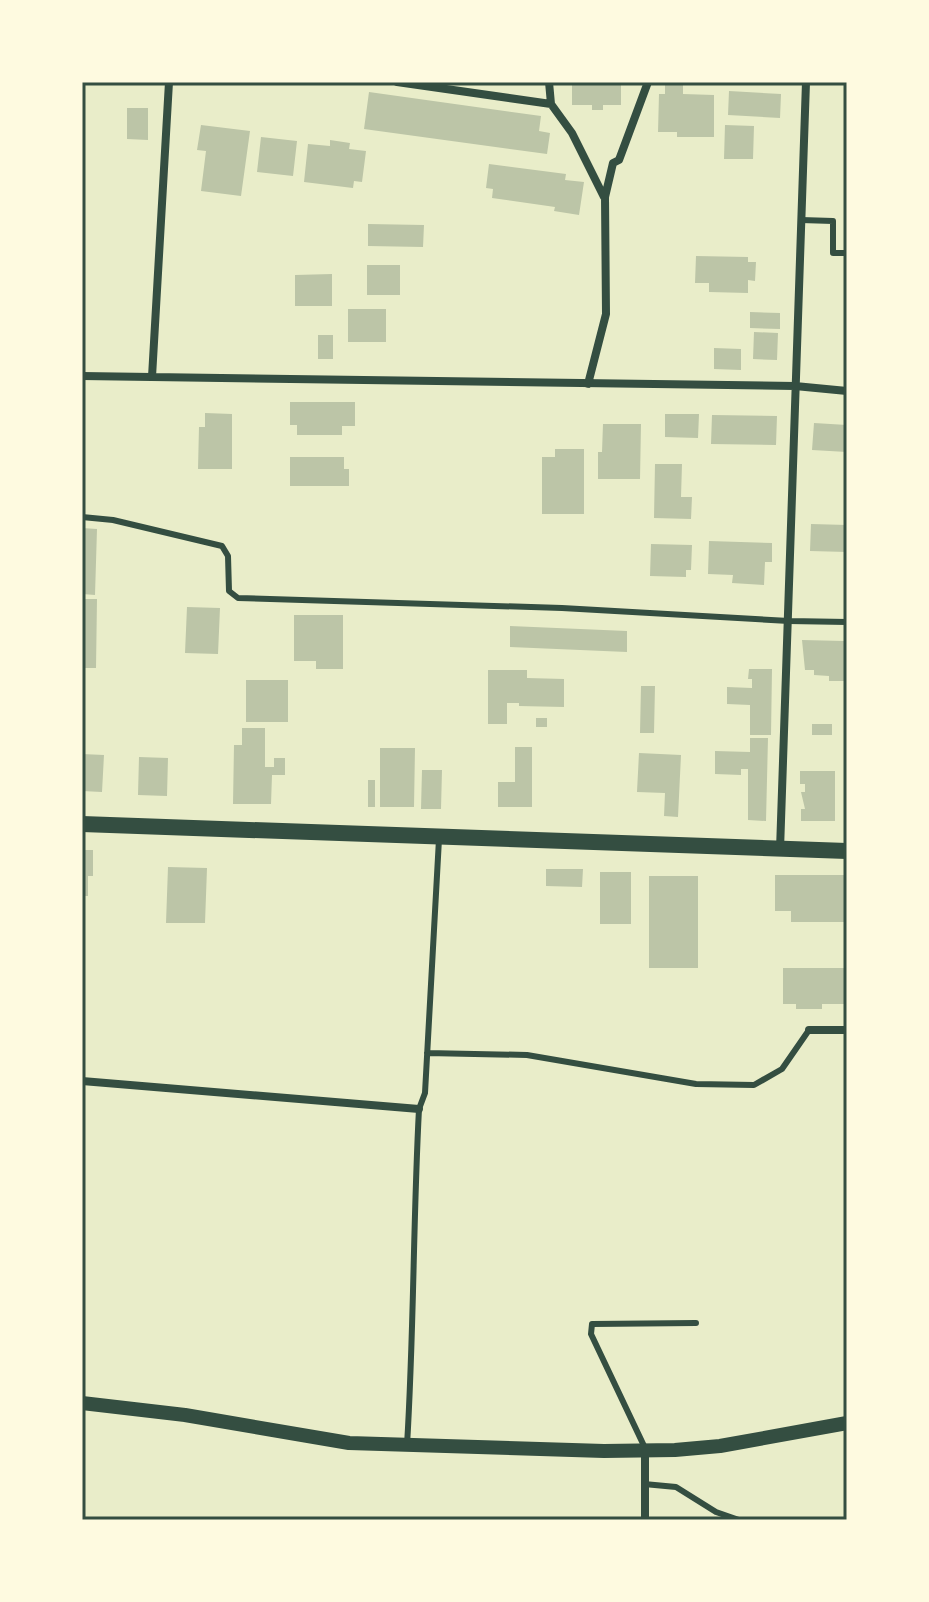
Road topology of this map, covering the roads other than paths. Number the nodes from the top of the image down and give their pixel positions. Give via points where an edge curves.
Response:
1 (169, 82) edge
2 (397, 82) edge
3 (549, 82) edge
4 (648, 82) edge
5 (806, 82) edge
6 (551, 104) junction
7 (605, 197) junction
8 (801, 220) junction
9 (847, 253) edge
10 (82, 376) edge
11 (152, 377) junction
12 (588, 384) junction
13 (795, 386) junction
14 (847, 391) edge
15 (82, 517) edge
16 (789, 621) junction
17 (847, 622) edge
18 (82, 824) edge
19 (439, 838) junction
20 (780, 850) junction
21 (847, 851) edge
22 (809, 1030) joint
23 (847, 1030) edge
24 (427, 1053) junction
25 (82, 1081) edge
26 (419, 1109) junction
27 (696, 1323) dead end
28 (82, 1403) edge
29 (847, 1423) edge
30 (407, 1445) junction
31 (645, 1450) junction
32 (644, 1484) junction
33 (645, 1520) edge
34 (739, 1520) edge

1 - 11 street
2 - 6 street
3 - 6 street
4 - 7 street via 619,160 613,163
5 - 8 street
6 - 7 street
7 - 12 street via 606,314
8 - 9 lane via 833,221 833,253
8 - 13 street
10 - 11 street
11 - 12 street
12 - 13 street
13 - 14 street
13 - 16 street
15 - 16 lane via 222,546 228,556 229,591 238,598
16 - 17 lane
16 - 20 street
18 - 19 main road
19 - 20 main road
19 - 24 lane
20 - 21 main road
22 - 23 street
22 - 24 lane via 782,1069 754,1085 696,1084 527,1055
24 - 26 lane
25 - 26 street
26 - 30 lane
27 - 31 lane via 592,1324 591,1334
28 - 30 street via 320,1440
29 - 31 street via 720,1446
30 - 31 street
31 - 32 street
32 - 33 street
32 - 34 lane via 676,1487

